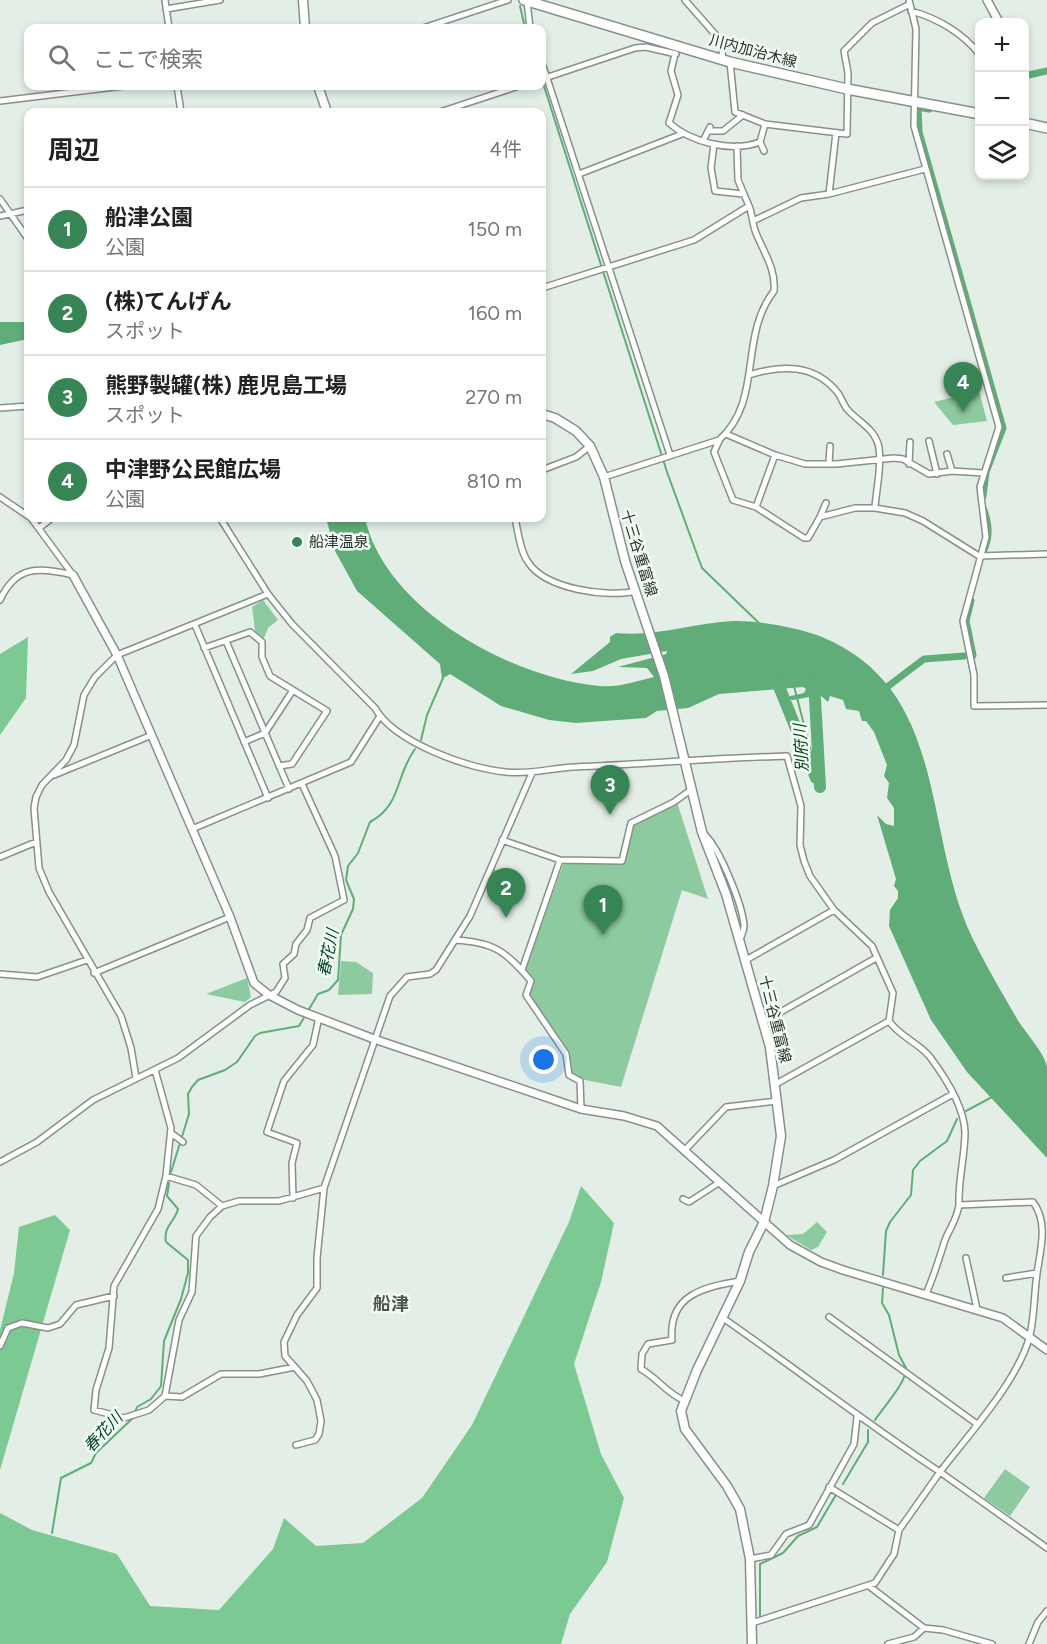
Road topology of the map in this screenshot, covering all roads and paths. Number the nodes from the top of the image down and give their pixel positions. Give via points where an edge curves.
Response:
1 (165, 0) edge
2 (220, 0) edge
3 (303, 0) edge
4 (508, 0) edge
5 (526, 0) edge
6 (684, 0) edge
7 (987, 0) edge
8 (910, 5) edge
9 (166, 9) junction
10 (997, 18) edge
11 (168, 24) edge
12 (305, 24) edge
13 (435, 24) edge
14 (529, 24) edge
15 (684, 48) junction
16 (975, 49) edge
17 (675, 54) junction
18 (727, 61) junction
19 (546, 78) edge
20 (546, 84) edge
21 (847, 89) junction
22 (90, 90) edge
23 (178, 90) edge
24 (319, 90) edge
25 (507, 90) edge
26 (0, 101) edge
27 (913, 102) junction
28 (180, 108) edge
29 (326, 108) edge
30 (452, 108) edge
31 (975, 113) edge
32 (743, 115) junction
33 (765, 124) junction
34 (1029, 124) edge
35 (1047, 128) edge
36 (836, 133) junction
37 (682, 134) junction
38 (703, 141) junction
39 (760, 142) junction
40 (714, 144) junction
41 (737, 146) junction
42 (764, 151) dead end
43 (925, 169) junction
44 (579, 174) junction
45 (743, 194) junction
46 (829, 194) junction
47 (0, 199) edge
48 (749, 206) junction
49 (24, 211) edge
50 (10, 213) junction
51 (0, 216) edge
52 (755, 220) junction
53 (24, 233) edge
54 (607, 268) junction
55 (546, 287) edge
56 (749, 375) junction
57 (24, 406) edge
58 (0, 408) edge
59 (546, 415) edge
60 (726, 434) junction
61 (719, 440) junction
62 (929, 441) dead end
63 (910, 442) dead end
64 (590, 446) junction
65 (830, 446) dead end
66 (947, 454) dead end
67 (775, 455) junction
68 (668, 456) junction
69 (878, 460) junction
70 (829, 464) junction
71 (909, 464) junction
72 (546, 468) edge
73 (952, 471) junction
74 (983, 473) junction
75 (937, 474) junction
76 (604, 477) junction
77 (0, 497) edge
78 (826, 503) dead end
79 (756, 507) junction
80 (875, 508) junction
81 (24, 513) edge
82 (820, 517) junction
83 (34, 522) edge
84 (47, 522) edge
85 (223, 522) edge
86 (516, 522) edge
87 (39, 528) junction
88 (1047, 554) edge
89 (979, 556) junction
90 (73, 575) junction
91 (636, 591) junction
92 (268, 594) junction
93 (0, 600) edge
94 (195, 625) junction
95 (226, 641) junction
96 (204, 648) junction
97 (117, 655) junction
98 (293, 690) junction
99 (1047, 705) edge
100 (380, 716) junction
101 (265, 733) junction
102 (152, 735) junction
103 (244, 742) junction
104 (684, 759) junction
105 (279, 766) junction
106 (532, 773) junction
107 (52, 775) junction
108 (302, 784) junction
109 (289, 789) junction
110 (692, 789) junction
111 (268, 798) junction
112 (192, 829) junction
113 (502, 840) junction
114 (36, 842) junction
115 (0, 857) edge
116 (560, 861) junction
117 (834, 910) junction
118 (230, 917) junction
119 (455, 940) junction
120 (876, 958) junction
121 (87, 960) junction
122 (746, 960) junction
123 (522, 970) junction
124 (94, 973) junction
125 (0, 974) edge
126 (269, 994) junction
127 (317, 1016) junction
128 (889, 1021) junction
129 (763, 1022) junction
130 (374, 1039) junction
131 (155, 1070) junction
132 (136, 1078) junction
133 (776, 1084) junction
134 (953, 1094) junction
135 (777, 1101) junction
136 (581, 1109) junction
137 (171, 1133) junction
138 (183, 1142) dead end
139 (684, 1151) junction
140 (0, 1162) edge
141 (166, 1176) junction
142 (720, 1182) junction
143 (773, 1186) junction
144 (324, 1188) junction
145 (293, 1198) junction
146 (683, 1199) dead end
147 (959, 1205) junction
148 (222, 1206) junction
149 (764, 1222) junction
150 (966, 1258) dead end
151 (1037, 1273) junction
152 (1006, 1278) dead end
153 (740, 1281) junction
154 (926, 1294) junction
155 (114, 1296) junction
156 (977, 1309) junction
157 (830, 1317) dead end
158 (723, 1318) junction
159 (1030, 1336) junction
160 (0, 1346) edge
161 (1047, 1350) edge
162 (295, 1367) junction
163 (165, 1396) junction
164 (683, 1400) junction
165 (857, 1417) junction
166 (977, 1424) junction
167 (296, 1445) dead end
168 (940, 1472) junction
169 (829, 1487) junction
170 (899, 1530) junction
171 (1047, 1548) edge
172 (750, 1559) junction
173 (869, 1586) junction
174 (1047, 1611) edge
175 (752, 1623) junction
176 (924, 1628) junction
177 (752, 1644) edge
178 (888, 1644) edge
179 (992, 1644) edge
180 (1029, 1644) edge

1 - 9 street
2 - 9 street
3 - 12 main road
4 - 13 street
5 - 14 street
5 - 15 main road, 川内加治木線
6 - 18 street via 721,41
7 - 10 street
8 - 16 street
8 - 21 street via 872,23 844,51
8 - 27 street via 916,29
9 - 11 street
15 - 17 street
15 - 18 main road, 川内加治木線
17 - 19 street via 635,48
17 - 37 street via 671,71 678,94 669,123
18 - 21 main road, 川内加治木線
18 - 32 street via 732,107
20 - 44 street
21 - 27 main road, 川内加治木線
21 - 36 street via 847,134
22 - 26 street
23 - 28 street
24 - 29 main road
25 - 30 street
27 - 31 main road, 川内加治木線
27 - 43 street via 914,126
32 - 33 street
32 - 38 street via 723,131 710,129
33 - 36 street
33 - 39 street
34 - 35 main road
36 - 46 street
37 - 38 street
37 - 44 street
38 - 40 street
39 - 41 street
39 - 42 street
40 - 41 street
40 - 45 street via 712,188 719,193
41 - 45 street via 738,180
43 - 46 street
43 - 74 street via 999,427
44 - 54 street
45 - 48 street
46 - 52 street via 801,198
47 - 50 street
48 - 52 street
48 - 54 street via 693,240
49 - 50 street
50 - 51 street
50 - 53 street
52 - 56 street via 756,233 771,264 774,291 756,324
54 - 55 street
54 - 68 street
56 - 60 street via 746,399
56 - 69 street via 779,367 798,367 826,381 874,435
57 - 58 street
59 - 64 main road, 十三谷重富線 via 576,432
60 - 61 street
60 - 67 street
61 - 68 street
61 - 79 street via 714,452 729,495
62 - 75 street
63 - 71 street
64 - 72 street via 576,457
64 - 76 main road, 十三谷重富線
65 - 70 street
66 - 73 street
67 - 70 street via 805,464
67 - 79 street
68 - 76 street
69 - 70 street
69 - 71 street via 903,459
69 - 80 street
71 - 75 street via 925,474
73 - 74 street
73 - 75 street
74 - 89 street via 979,493 987,531
76 - 91 main road, 十三谷重富線
77 - 81 street
78 - 82 street
79 - 82 street via 804,538
80 - 82 street via 855,508
80 - 89 street via 905,513 923,521
83 - 87 street
84 - 87 street
85 - 92 street
86 - 91 street via 526,561 544,578 564,586 613,594
87 - 90 street
88 - 89 street
89 - 99 street via 963,621 974,675 974,706
90 - 93 street via 26,571 9,582
90 - 97 street
91 - 104 main road, 十三谷重富線
92 - 94 street
92 - 100 street
94 - 96 street
94 - 97 street
95 - 96 street
95 - 98 street via 250,632 262,642 262,657 270,676
95 - 101 street
96 - 103 street
97 - 102 street
97 - 107 street via 84,695 74,745
98 - 101 street
98 - 105 street via 327,711 292,764
100 - 106 street via 397,731 459,761 504,772
100 - 108 street via 351,762
101 - 103 street
101 - 105 street
102 - 107 street
102 - 112 street
103 - 111 street
104 - 106 street via 551,768
104 - 110 main road, 十三谷重富線
104 - 117 street via 787,756 801,806 800,845 804,861
105 - 109 street
106 - 113 street
107 - 114 street via 36,797
108 - 109 street
108 - 126 street via 335,856 344,900 310,918 294,954 283,964 285,978 276,992
109 - 111 street
110 - 116 street via 631,823 621,861
110 - 122 main road, 十三谷重富線 via 702,832
111 - 112 street
112 - 118 street
113 - 116 street
113 - 119 street via 470,916
114 - 115 street
114 - 121 street via 45,884
116 - 123 street
117 - 120 street via 872,946
117 - 122 street
118 - 124 street
118 - 126 street via 255,982
119 - 123 street via 493,946 511,957
119 - 130 street via 436,970 400,982 390,996
120 - 128 street via 893,993
120 - 129 street
121 - 124 street
121 - 125 street via 37,977
122 - 129 main road, 十三谷重富線
123 - 136 street via 531,981 526,995 566,1054 569,1075 580,1081
124 - 132 street via 121,1016
126 - 127 street
126 - 131 street
127 - 130 street
127 - 145 street via 313,1045 284,1081 267,1132 297,1143 292,1163
128 - 133 street
128 - 134 street via 896,1031 929,1055
129 - 133 main road, 十三谷重富線
130 - 136 street
130 - 144 street
131 - 132 street
131 - 137 street
132 - 140 street via 93,1100 37,1142
133 - 135 main road, 十三谷重富線
134 - 143 street via 834,1160
134 - 147 street via 965,1132
135 - 139 street via 726,1107
135 - 143 main road, 十三谷重富線 via 782,1136
136 - 139 street via 657,1126
137 - 138 street
137 - 141 street
139 - 142 street
141 - 148 street via 196,1185
141 - 155 street via 158,1209 114,1286
142 - 146 street via 689,1202
142 - 149 street
143 - 149 main road, 十三谷重富線
144 - 145 street
144 - 162 street via 317,1288 284,1342 285,1356
145 - 148 street via 239,1200
147 - 151 street via 1033,1202 1041,1210 1044,1226
147 - 154 street
148 - 163 street via 196,1236 192,1292 179,1320
149 - 153 main road, 十三谷重富線
149 - 154 street via 790,1245 821,1262
150 - 156 street
151 - 152 street
151 - 159 street
153 - 158 main road, 十三谷重富線
153 - 164 street via 696,1291 680,1308 671,1330 672,1340 648,1344 642,1354 641,1369
154 - 156 street
155 - 160 street via 76,1305 60,1324 48,1328 22,1323 8,1328
155 - 163 street via 109,1348 94,1410 124,1418 149,1410
156 - 159 street via 1003,1318
157 - 166 street
158 - 164 main road, 十三谷重富線
158 - 165 street via 831,1394
159 - 161 street
159 - 166 street via 1019,1365
162 - 163 street via 259,1374 221,1374 182,1397
162 - 167 street via 308,1381 321,1421 315,1440
164 - 172 main road via 685,1429 736,1502
165 - 168 street
165 - 169 street via 854,1444
166 - 168 street
168 - 170 street
168 - 171 street
169 - 170 street
169 - 172 street via 809,1525 786,1533 771,1555
170 - 173 street via 894,1554
172 - 175 main road
173 - 175 street
173 - 176 street
174 - 180 street
175 - 177 main road
176 - 178 street via 914,1637
176 - 179 street via 943,1629

